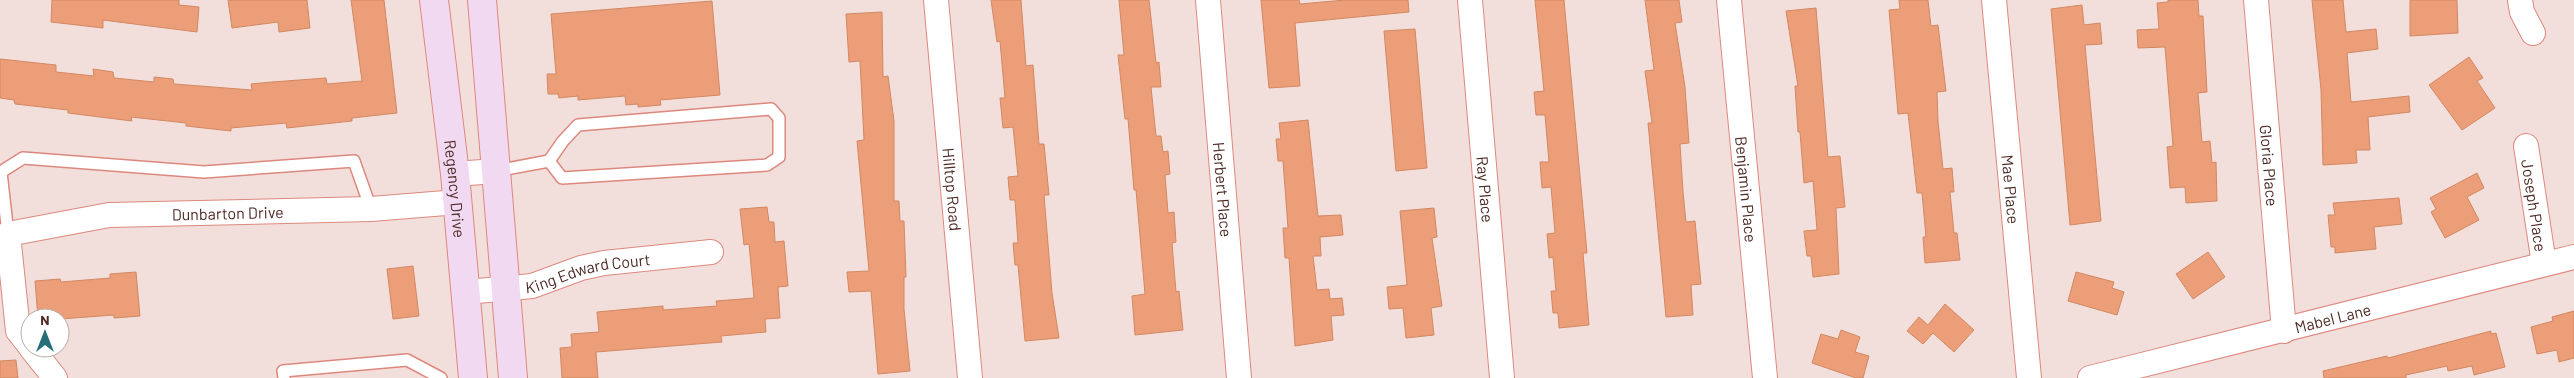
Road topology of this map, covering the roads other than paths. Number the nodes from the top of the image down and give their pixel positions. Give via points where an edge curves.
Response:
1 (434, 0) edge
2 (482, 0) edge
3 (936, 0) edge
4 (1208, 0) edge
5 (1470, 0) edge
6 (1729, 0) edge
7 (1994, 0) edge
8 (2256, 0) edge
9 (2520, 0) edge
10 (2533, 33) dead end
11 (2526, 146) dead end
12 (549, 161) junction
13 (496, 171) junction
14 (455, 174) junction
15 (458, 202) junction
16 (371, 209) junction
17 (4, 236) edge
18 (711, 252) dead end
19 (2574, 257) edge
20 (2544, 264) junction
21 (506, 289) junction
22 (466, 292) junction
23 (2284, 331) junction
24 (20, 333) edge
25 (40, 358) edge
26 (55, 378) edge
27 (284, 378) edge
28 (441, 378) edge
29 (468, 378) edge
30 (513, 378) edge
31 (970, 378) edge
32 (1239, 378) edge
33 (1502, 378) edge
34 (1765, 378) edge
35 (2029, 378) edge
36 (2090, 378) edge

1 - 14 street, Regency Drive
2 - 13 street
3 - 31 street, Hilltop Road
4 - 32 street, Herbert Place
5 - 33 street, Ray Place
6 - 34 street, Benjamin Place
7 - 35 street, Mae Place
8 - 23 street, Gloria Place
9 - 10 street via 2522,12
11 - 20 street, Joseph Place
12 - 12 lane via 578,125 771,109 780,118 779,157 767,165 562,178
12 - 13 lane
13 - 14 street
13 - 21 street
14 - 15 street, Regency Drive
15 - 16 street, Dunbarton Drive
15 - 22 street, Regency Drive
16 - 17 street, Dunbarton Drive via 108,215
16 - 17 lane via 354,161 204,172 23,158 1,172
17 - 24 street
18 - 21 street, King Edward Court via 604,263 532,286
19 - 20 street, Mabel Lane
20 - 23 street, Mabel Lane
21 - 22 street, King Edward Court
21 - 30 street
22 - 29 street, Regency Drive
23 - 36 street, Mabel Lane
25 - 26 street
27 - 28 lane via 283,372 407,360

